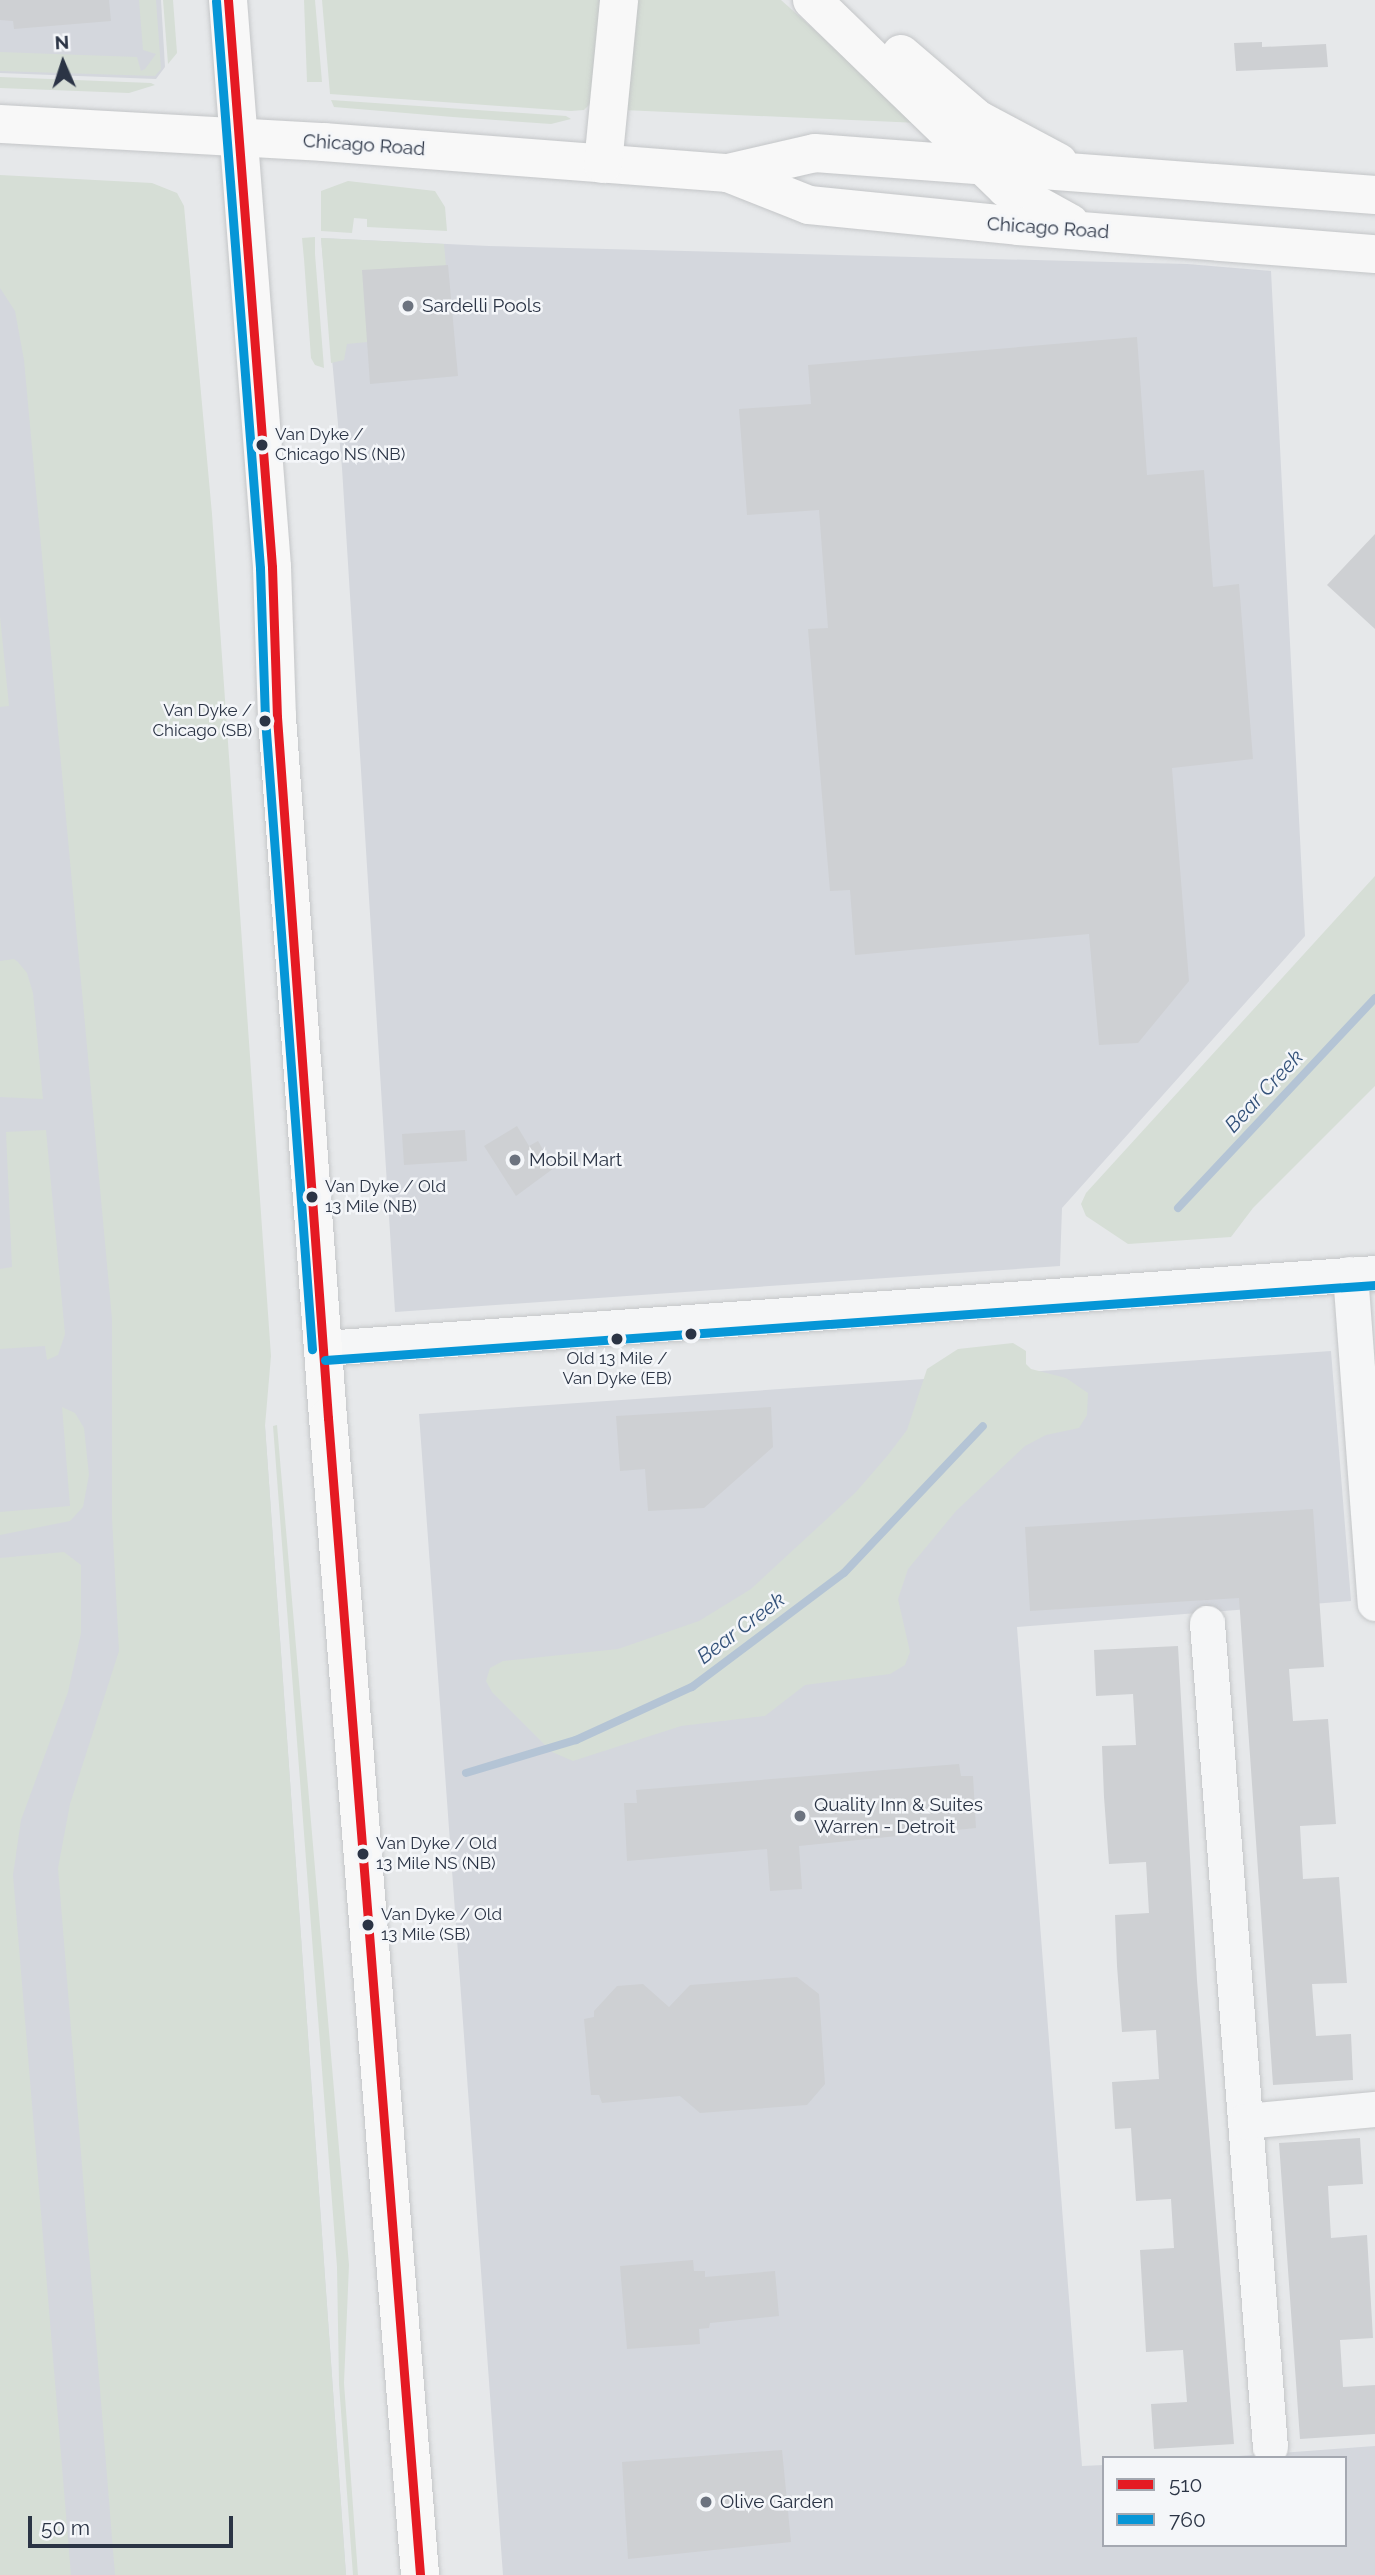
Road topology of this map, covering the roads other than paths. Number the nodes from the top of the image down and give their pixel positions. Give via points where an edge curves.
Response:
1 (228, 0) edge
2 (251, 0) edge
3 (619, 0) edge
4 (812, 0) edge
5 (847, 0) edge
6 (232, 43) junction
7 (0, 124) edge
8 (241, 137) junction
9 (977, 163) junction
10 (603, 164) junction
11 (1076, 171) junction
12 (728, 173) junction
13 (1375, 194) edge
14 (1088, 231) junction
15 (1375, 254) edge
16 (1363, 1274) edge
17 (324, 1348) junction
18 (1375, 1603) edge
19 (1207, 1623) dead end
20 (1375, 2109) edge
21 (1245, 2121) junction
22 (1270, 2447) dead end
23 (419, 2575) edge

1 - 6 main road
2 - 6 main road
3 - 10 main road
4 - 9 main road
5 - 11 main road via 962,108
6 - 8 main road
7 - 8 main road, Chicago Road
8 - 10 main road, Chicago Road
8 - 17 main road via 272,567 278,731
9 - 11 main road, Chicago Road
9 - 12 main road, Chicago Road via 815,153
9 - 14 main road via 1042,211
10 - 12 main road, Chicago Road
11 - 13 main road, Chicago Road
12 - 14 main road, Chicago Road via 809,205
14 - 15 main road, Chicago Road
16 - 17 street
16 - 18 street
17 - 23 main road
19 - 21 street
20 - 21 street
21 - 22 street

